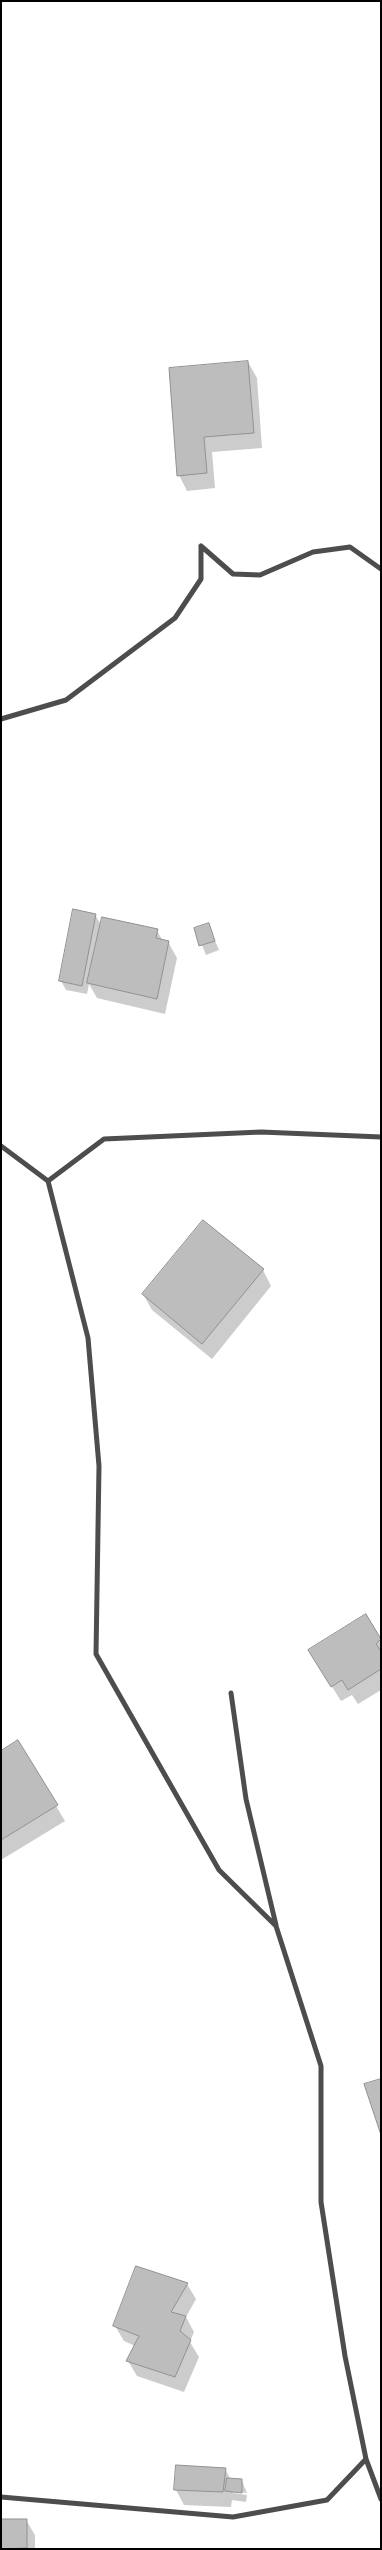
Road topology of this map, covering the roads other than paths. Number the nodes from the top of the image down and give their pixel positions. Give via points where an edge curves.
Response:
1 (381, 569) edge
2 (1, 719) edge
3 (381, 1137) edge
4 (1, 1146) edge
5 (48, 1181) junction
6 (231, 1693) dead end
7 (276, 1926) junction
8 (366, 2459) junction
9 (1, 2497) edge
10 (381, 2499) edge

1 - 2 street via 350,547 313,552 260,575 233,574 201,546 201,579 175,618 66,700
3 - 5 street via 261,1132 104,1139
4 - 5 street
5 - 7 street via 88,1338 99,1466 96,1654 219,1870
6 - 7 street via 246,1799
7 - 8 street via 321,2066 321,2202 345,2356
8 - 9 street via 327,2500 233,2518
8 - 10 street

